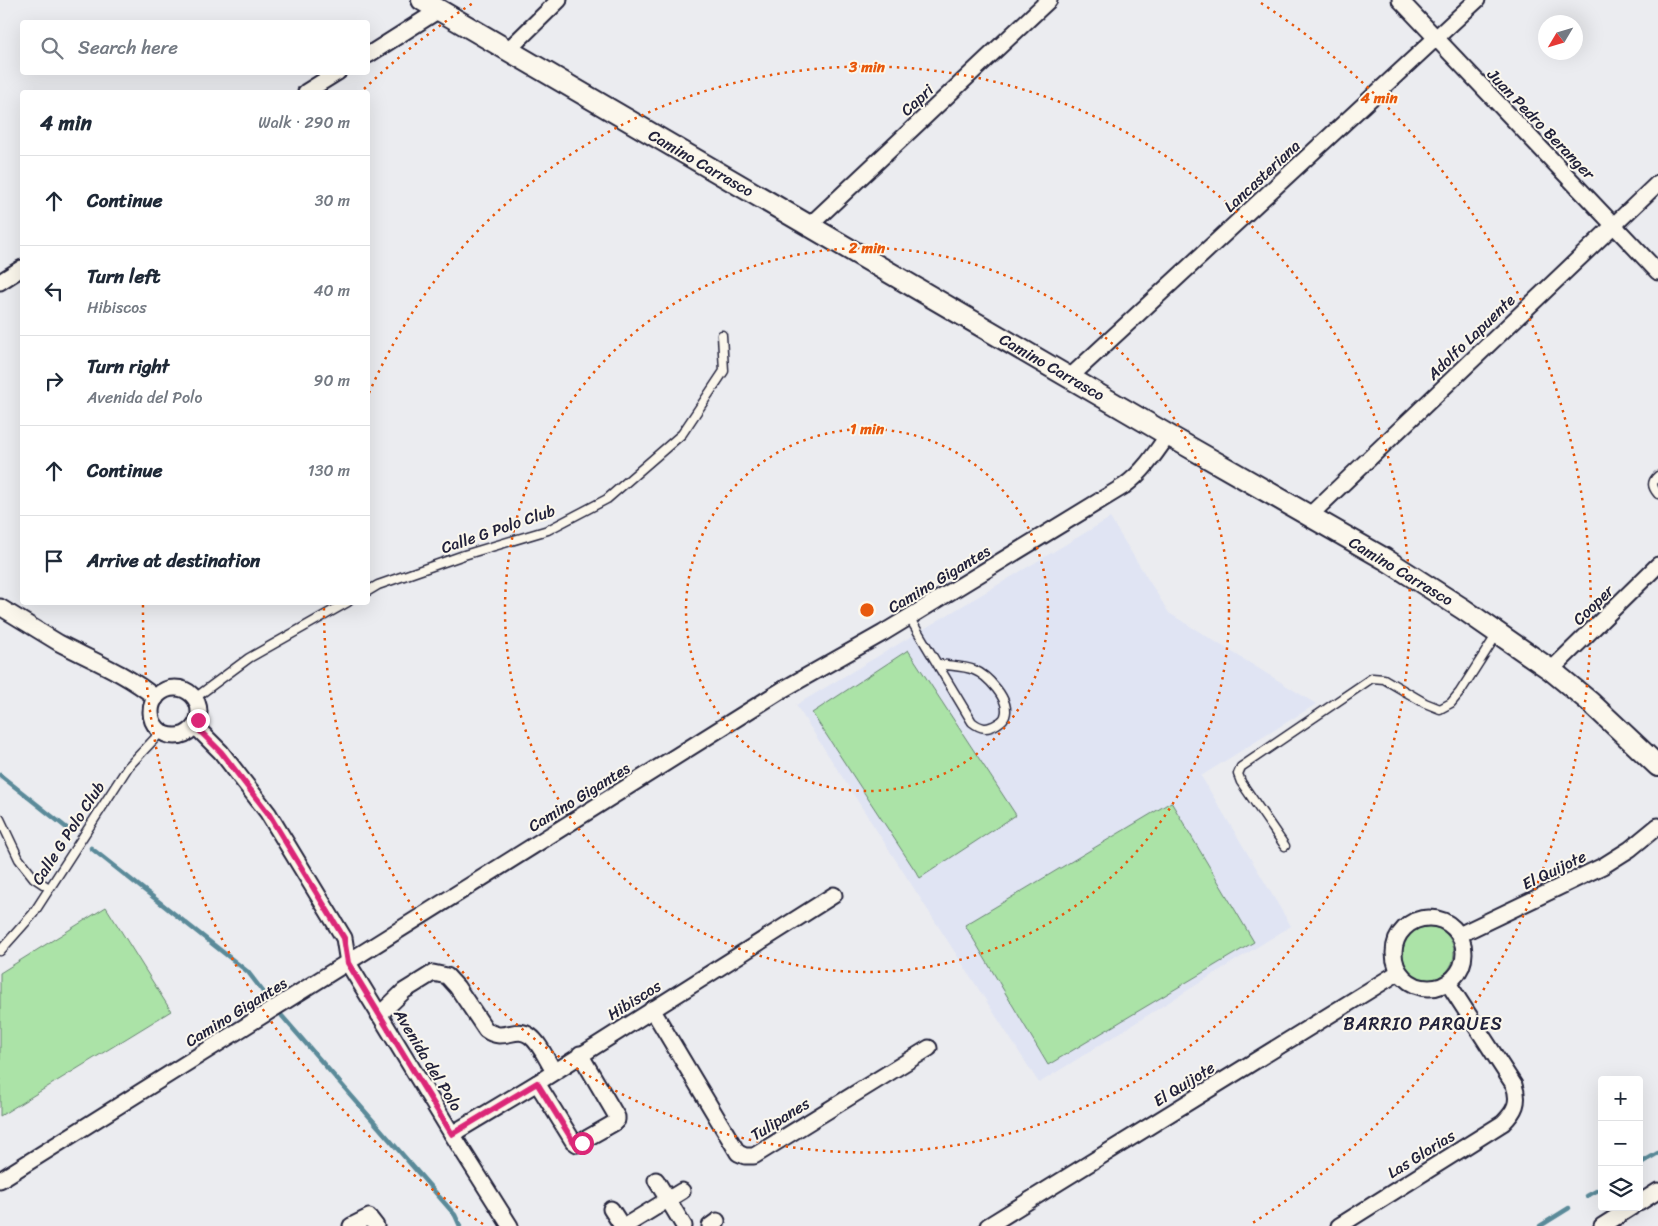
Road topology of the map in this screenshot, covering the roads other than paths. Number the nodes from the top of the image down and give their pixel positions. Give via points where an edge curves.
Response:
1 (422, 0) edge
2 (559, 0) edge
3 (1049, 0) edge
4 (1400, 0) edge
5 (1477, 0) edge
6 (439, 10) junction
7 (1436, 39) junction
8 (508, 50) junction
9 (370, 53) edge
10 (333, 75) edge
11 (309, 90) edge
12 (1658, 183) edge
13 (1613, 225) junction
14 (809, 226) junction
15 (20, 269) edge
16 (1658, 272) edge
17 (1, 280) edge
18 (722, 335) dead end
19 (1070, 377) junction
20 (1168, 435) junction
21 (1658, 476) edge
22 (1658, 494) edge
23 (1309, 516) junction
24 (1658, 566) edge
25 (370, 590) edge
26 (343, 605) edge
27 (0, 607) edge
28 (909, 617) junction
29 (1498, 632) junction
30 (939, 664) junction
31 (1552, 670) junction
32 (156, 698) junction
33 (195, 698) junction
34 (195, 726) junction
35 (161, 732) junction
36 (1658, 766) edge
37 (0, 819) edge
38 (1658, 826) edge
39 (1285, 846) dead end
40 (49, 888) junction
41 (834, 895) dead end
42 (1459, 935) junction
43 (0, 951) edge
44 (348, 963) junction
45 (1399, 972) junction
46 (1448, 983) junction
47 (652, 1009) junction
48 (379, 1015) junction
49 (929, 1048) dead end
50 (580, 1054) junction
51 (554, 1071) junction
52 (537, 1083) junction
53 (452, 1134) junction
54 (0, 1180) edge
55 (656, 1180) dead end
56 (682, 1191) dead end
57 (1658, 1191) edge
58 (668, 1200) junction
59 (1643, 1200) edge
60 (611, 1209) dead end
61 (1627, 1216) edge
62 (372, 1221) edge
63 (351, 1226) edge
64 (510, 1226) edge
65 (623, 1226) edge
66 (684, 1226) edge
67 (988, 1226) edge
68 (1339, 1226) edge
69 (1602, 1226) edge

1 - 6 main road, Camino Carrasco
2 - 8 street
3 - 14 street, Capri
4 - 7 street, Juan Pedro Beranger
5 - 7 street, Lancasteriana
6 - 8 main road, Camino Carrasco
6 - 9 street
7 - 13 street, Juan Pedro Beranger
7 - 19 street, Lancasteriana
8 - 14 main road, Camino Carrasco
10 - 11 street
12 - 13 street, Adolfo Lapuente
13 - 16 street, Juan Pedro Beranger
13 - 23 street, Adolfo Lapuente
14 - 19 main road, Camino Carrasco
15 - 17 street
18 - 25 lane, Calle G Polo Club via 724,371 682,434 607,499 548,530 464,555
19 - 20 main road, Camino Carrasco
20 - 23 main road, Camino Carrasco
20 - 28 street, Camino Gigantes via 1150,461 1124,486
21 - 22 lane via 1653,480
23 - 29 main road, Camino Carrasco via 1385,559
24 - 31 street, Cooper
26 - 33 lane via 249,658
27 - 32 street via 126,677
28 - 30 lane
28 - 44 street, Camino Gigantes via 782,690
29 - 31 main road, Camino Carrasco
29 - 39 lane via 1452,703 1440,710 1384,679 1372,678 1241,767 1238,774 1241,782
30 - 30 lane via 972,722 979,727 990,728 1002,721 1006,708 993,683 972,669
31 - 36 main road, Camino Carrasco
32 - 33 street via 175,688
32 - 35 street via 151,712
33 - 34 street via 199,712
34 - 35 street via 183,735
34 - 44 street via 221,752 268,813 344,938
35 - 40 lane, Calle G Polo Club via 128,767
37 - 40 lane via 19,859 34,878
38 - 42 street, El Quijote via 1603,866
40 - 43 lane, Calle G Polo Club via 33,914
41 - 47 street, Hibiscos
42 - 45 street via 1445,922 1433,918 1410,923 1395,942 1394,954
42 - 46 street via 1464,958 1455,978
44 - 48 street, Avenida del Polo
44 - 54 street, Camino Gigantes
45 - 46 street via 1414,985 1427,988
45 - 67 street, El Quijote
46 - 68 street, Las Glorias via 1514,1085 1517,1105 1503,1123
47 - 49 street, Tulipanes via 738,1153 745,1156 754,1156
47 - 50 street, Hibiscos
48 - 51 street via 404,991 434,974 447,976 486,1030 503,1036 519,1032 528,1034
48 - 53 street, Avenida del Polo
50 - 51 street, Hibiscos
50 - 52 street via 617,1117 614,1123 577,1144
51 - 52 street, Hibiscos
52 - 53 street, Hibiscos
53 - 64 street, Avenida del Polo
55 - 58 street
56 - 58 street
57 - 59 street
58 - 65 street
58 - 66 street
60 - 65 street
61 - 69 street
62 - 63 street

